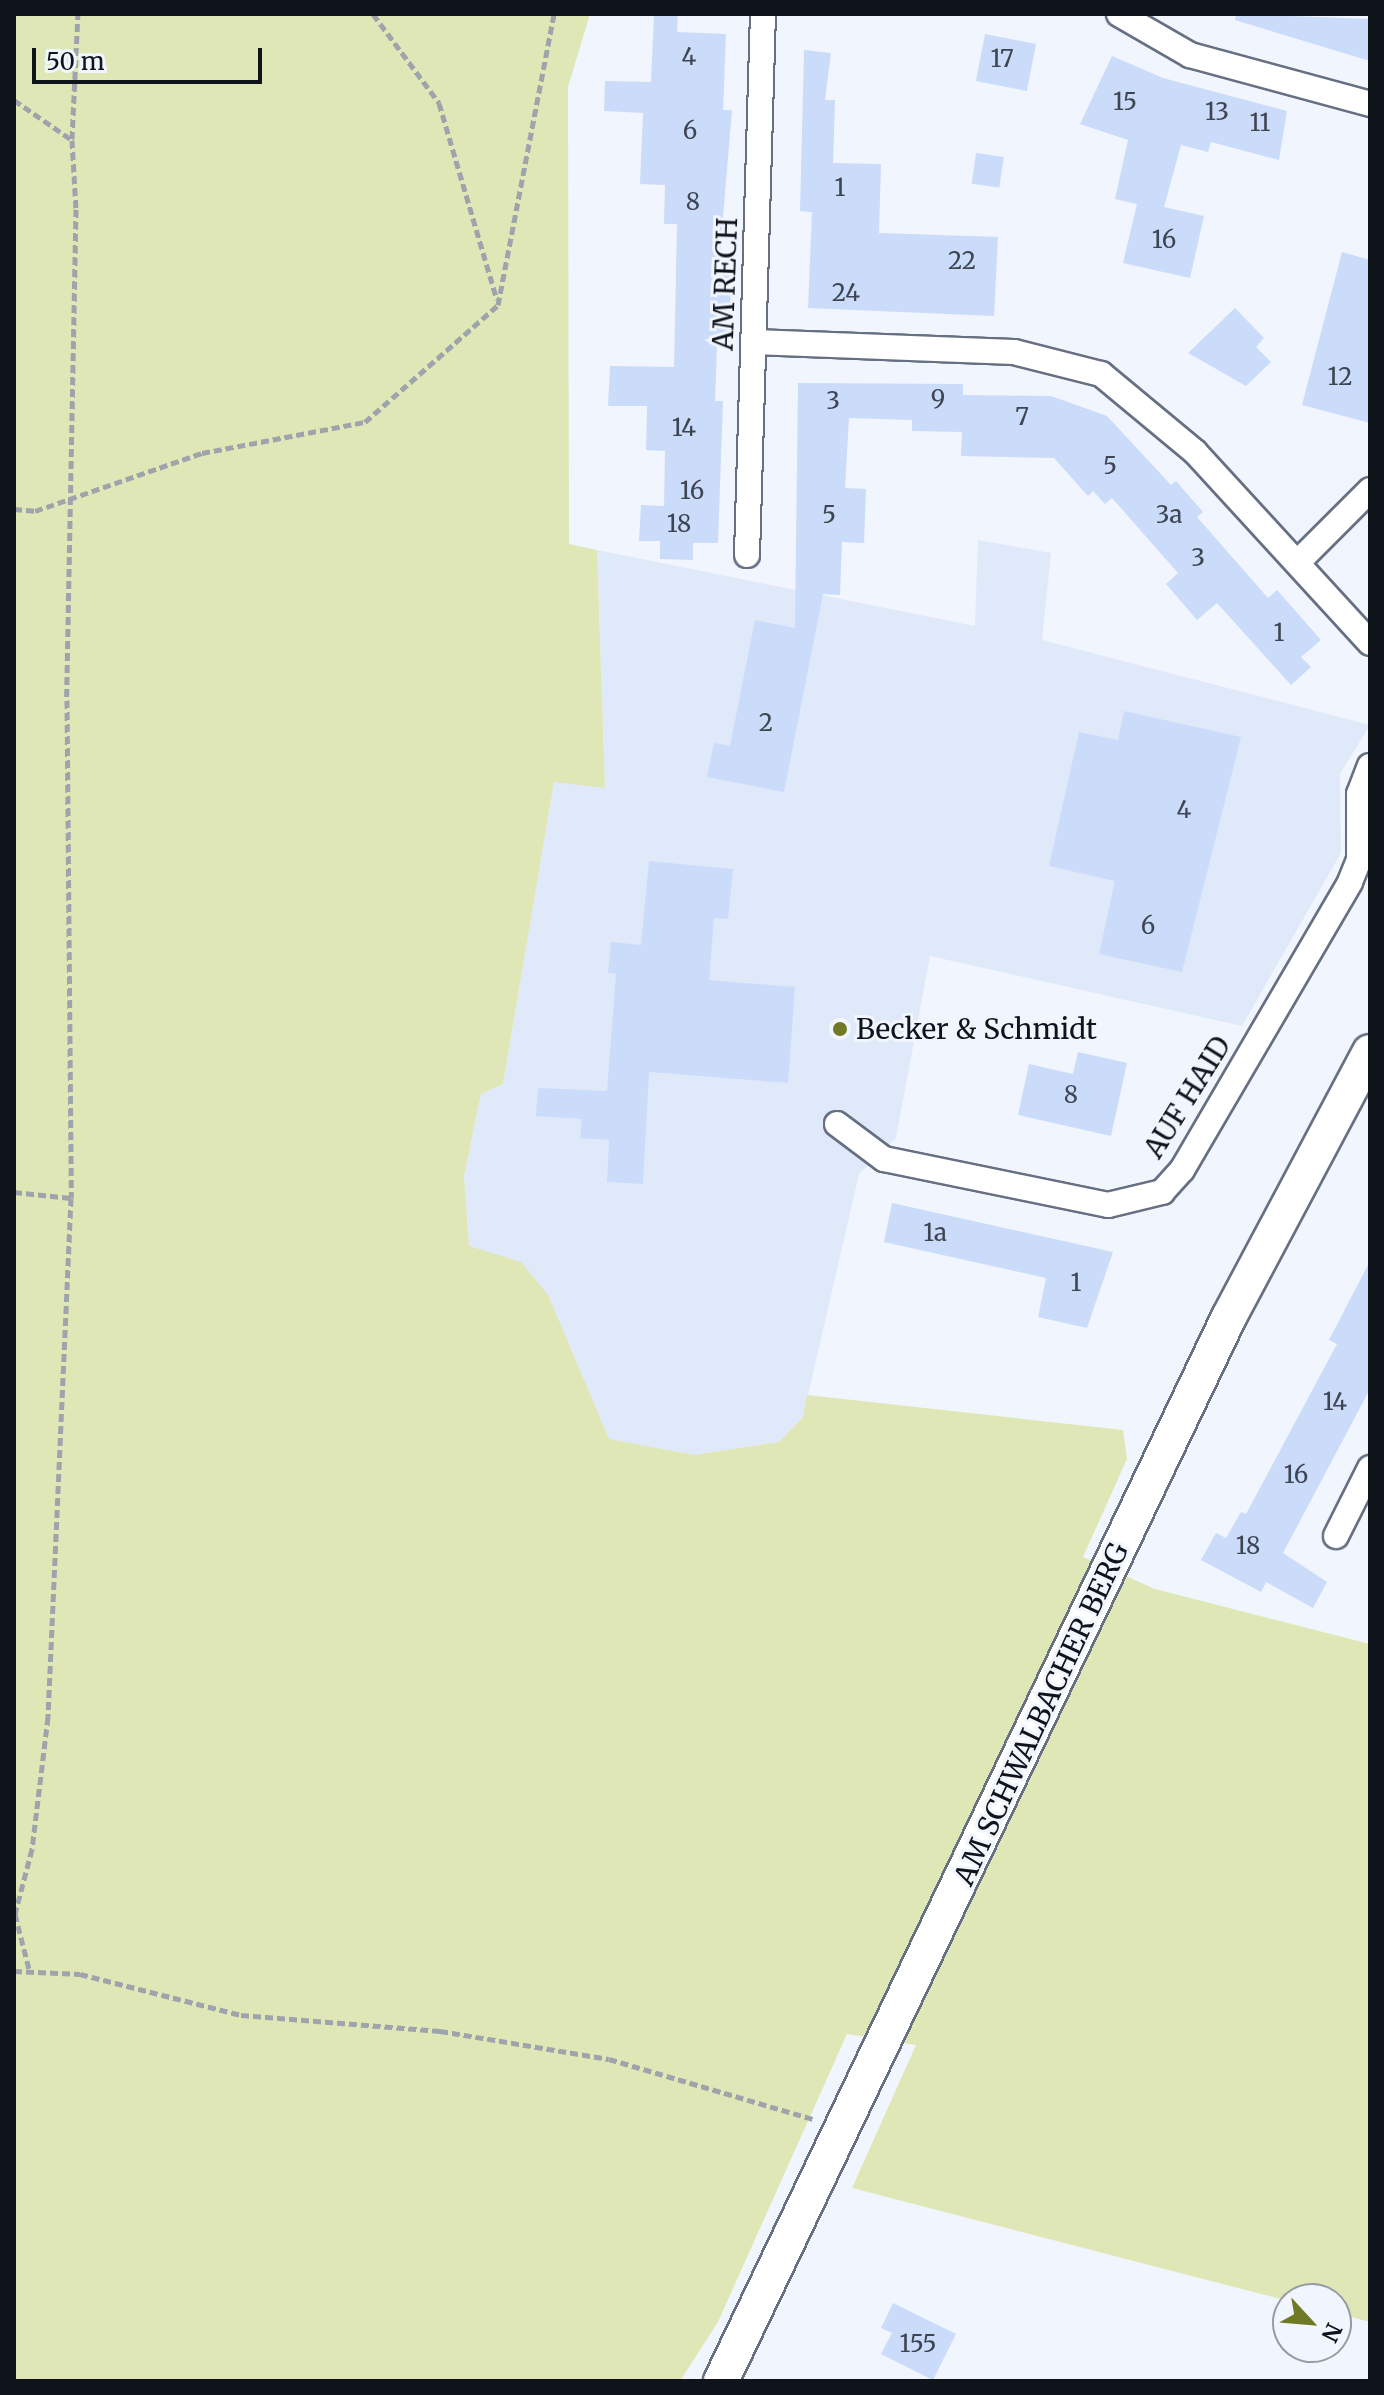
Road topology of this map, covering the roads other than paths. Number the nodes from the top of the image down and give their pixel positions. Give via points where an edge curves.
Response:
1 (763, 14) edge
2 (1125, 16) edge
3 (1370, 104) edge
4 (754, 342) junction
5 (1370, 490) edge
6 (747, 555) dead end
7 (1298, 562) junction
8 (1370, 643) edge
9 (1370, 766) edge
10 (1370, 1052) edge
11 (837, 1124) dead end
12 (1370, 1468) edge
13 (1336, 1536) dead end
14 (721, 2381) edge

1 - 4 street, AM RECH
2 - 3 street via 1190,55
4 - 6 street, AM RECH
4 - 7 street via 1014,352 1101,374 1153,410
5 - 7 street
7 - 8 street
9 - 11 street, AUF HAID via 1359,794 1359,860 1350,882 1182,1170 1162,1192 1108,1205 899,1162
10 - 14 main road, AM SCHWALBACHER BERG via 1229,1317
12 - 13 street

